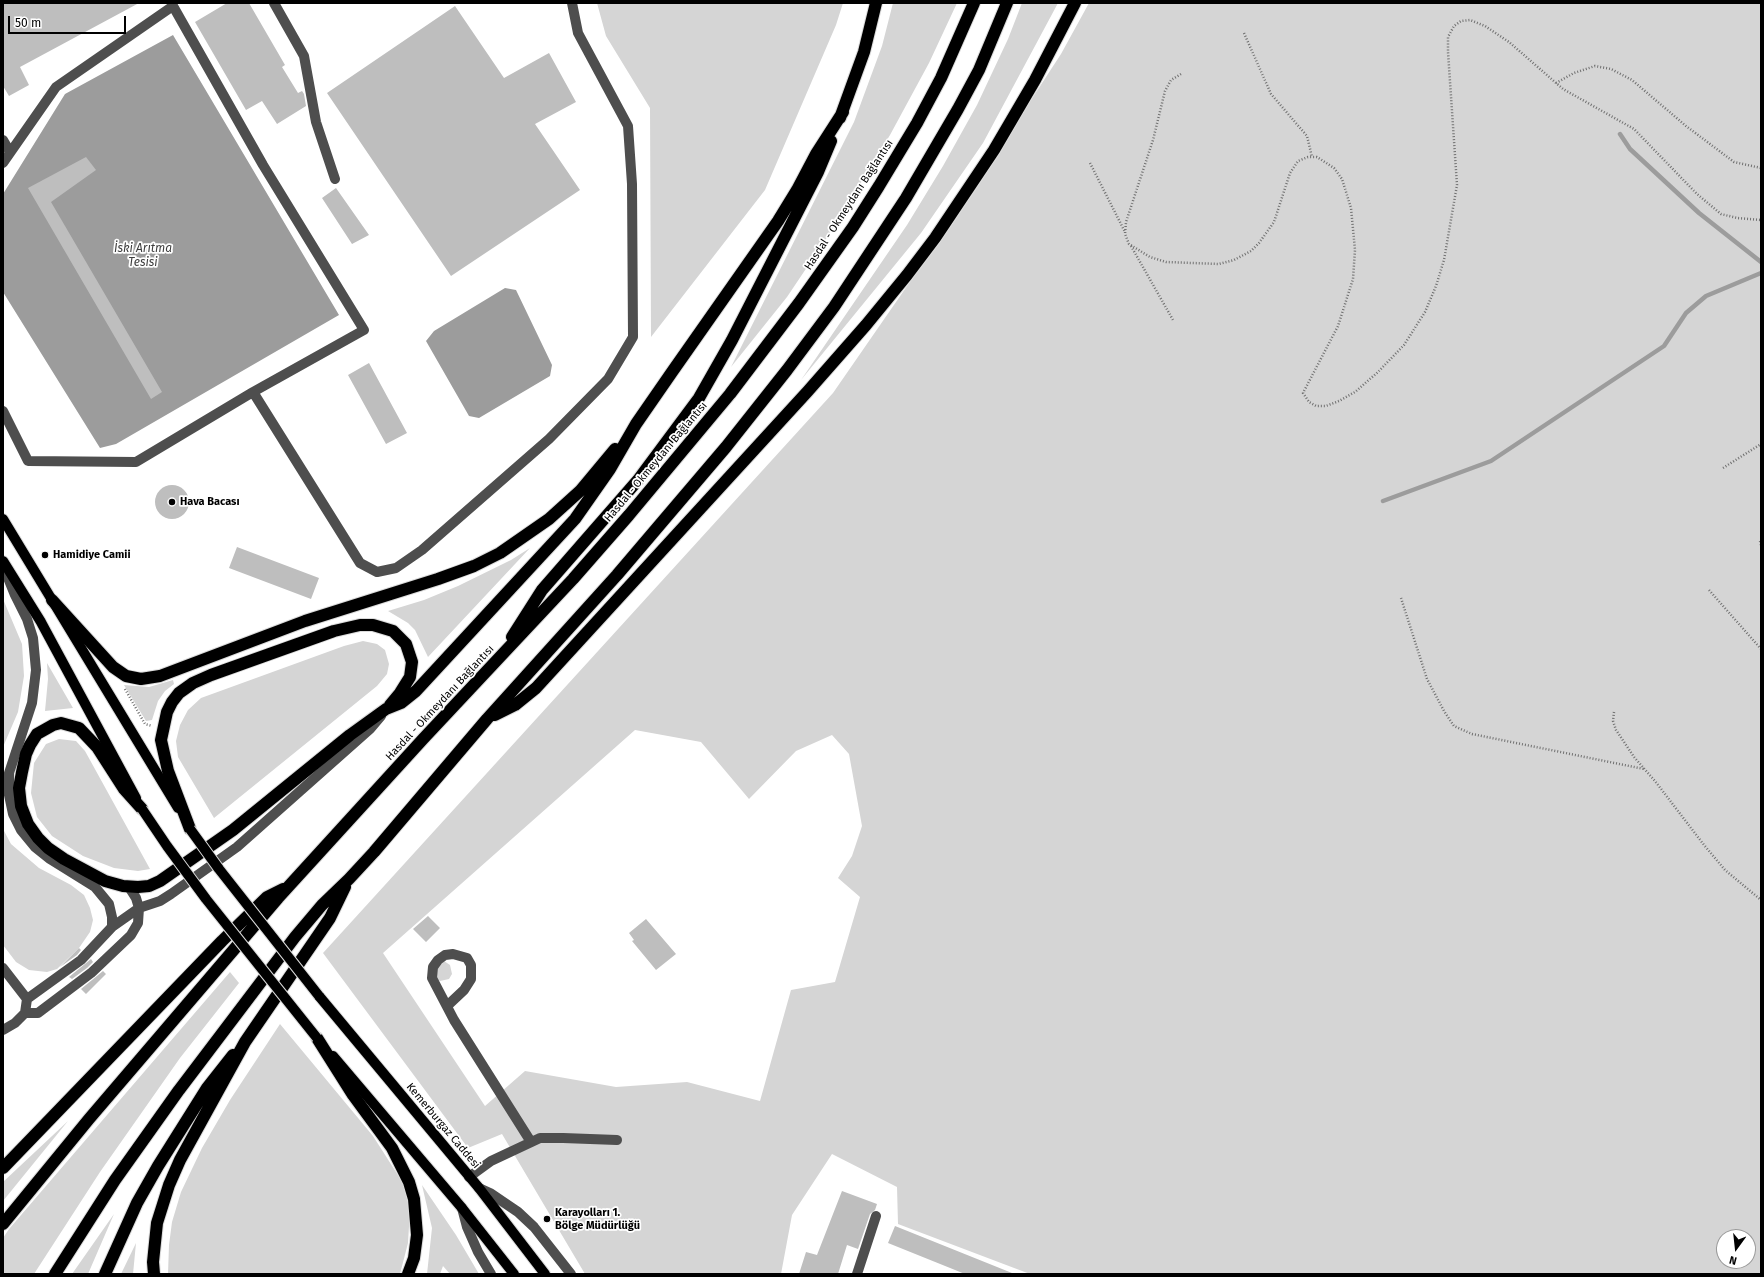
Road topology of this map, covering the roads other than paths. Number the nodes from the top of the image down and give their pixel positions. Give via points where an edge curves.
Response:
1 (274, 3) edge
2 (572, 3) edge
3 (876, 3) edge
4 (974, 3) edge
5 (1007, 3) edge
6 (174, 4) edge
7 (1074, 5) edge
8 (843, 112) junction
9 (3, 140) edge
10 (10, 152) junction
11 (3, 163) edge
12 (335, 179) dead end
13 (253, 392) junction
14 (3, 411) edge
15 (636, 424) junction
16 (3, 518) edge
17 (3, 561) edge
18 (3, 564) edge
19 (52, 600) junction
20 (503, 654) junction
21 (386, 709) junction
22 (487, 719) junction
23 (142, 809) junction
24 (190, 829) junction
25 (349, 879) junction
26 (129, 887) junction
27 (288, 887) junction
28 (139, 908) junction
29 (112, 927) junction
30 (3, 968) edge
31 (27, 999) junction
32 (447, 1006) junction
33 (25, 1013) junction
34 (3, 1030) edge
35 (317, 1038) junction
36 (245, 1042) junction
37 (617, 1140) dead end
38 (531, 1142) junction
39 (3, 1168) edge
40 (469, 1177) junction
41 (479, 1188) junction
42 (462, 1208) junction
43 (876, 1216) dead end
44 (3, 1224) edge
45 (55, 1274) edge
46 (105, 1274) edge
47 (154, 1274) edge
48 (408, 1274) edge
49 (492, 1274) edge
50 (514, 1274) edge
51 (545, 1274) edge
52 (571, 1274) edge
53 (857, 1274) edge

1 - 12 street via 304,56 316,122
2 - 13 street via 578,34 628,126 632,184 633,337 608,378 549,439 422,550 396,568 377,572 360,563
3 - 8 highway via 864,52
4 - 20 highway, Hasdal - Okmeydanı Bağlantısı via 941,78 917,123 853,227 799,304 730,394 629,515
5 - 22 highway via 979,70 937,147 830,312 787,370 685,496
6 - 10 street via 56,87
6 - 13 street via 263,165 364,330
7 - 22 highway via 1035,80 994,150 935,238 866,326 536,688 515,705
8 - 15 highway via 778,221
8 - 20 highway via 818,172 716,370 638,480 542,590
9 - 10 street
10 - 11 street
13 - 14 street via 136,462 28,461
15 - 19 highway via 565,507 500,553 474,566 305,621 160,676 141,679 126,676 113,667
15 - 21 highway via 606,475 560,536 416,691 401,703
16 - 19 main road, Kemerburgaz Caddesi
17 - 23 main road via 41,622
18 - 29 street via 33,638 36,670 32,703 9,773 8,795 13,814 21,830 35,847 94,887 109,904
19 - 24 main road, Kemerburgaz Caddesi
20 - 27 highway, Hasdal - Okmeydanı Bağlantısı
21 - 24 highway via 400,694 410,677 412,662 406,644 393,631 373,625 334,631 193,683 172,702 161,740 168,771
21 - 26 highway via 233,830 148,886
21 - 28 street via 370,729 237,847 160,901
22 - 25 highway
23 - 26 highway via 124,789 97,747 79,728 61,723 37,734 26,754 19,788 21,806 28,824 48,848 64,859 105,881
23 - 35 main road, bridge via 206,899
24 - 40 main road, Kemerburgaz Caddesi, bridge via 319,996
25 - 36 highway via 330,918
25 - 45 highway via 299,932 210,1048 115,1180
26 - 28 street
27 - 39 highway via 267,897 222,941
27 - 44 highway, Hasdal - Okmeydanı Bağlantısı via 89,1119
28 - 29 street
28 - 33 street via 138,923 131,935 91,973 38,1013
29 - 31 street via 81,960
30 - 31 street
31 - 33 street
32 - 32 street via 432,978 433,967 445,955 453,954 467,958 471,965 471,979 464,990
32 - 38 street
33 - 34 street
35 - 42 main road
35 - 48 highway via 353,1095 392,1148 409,1182 414,1199 417,1234 414,1258
36 - 46 highway via 207,1088 158,1166 137,1203
36 - 47 highway via 180,1160 169,1185 157,1223
37 - 38 street via 540,1138
38 - 40 street via 491,1161
40 - 41 main road, Kemerburgaz Caddesi
41 - 51 main road, Kemerburgaz Caddesi
41 - 52 street via 518,1212 534,1227
42 - 49 street via 472,1240
42 - 50 main road
43 - 53 street

